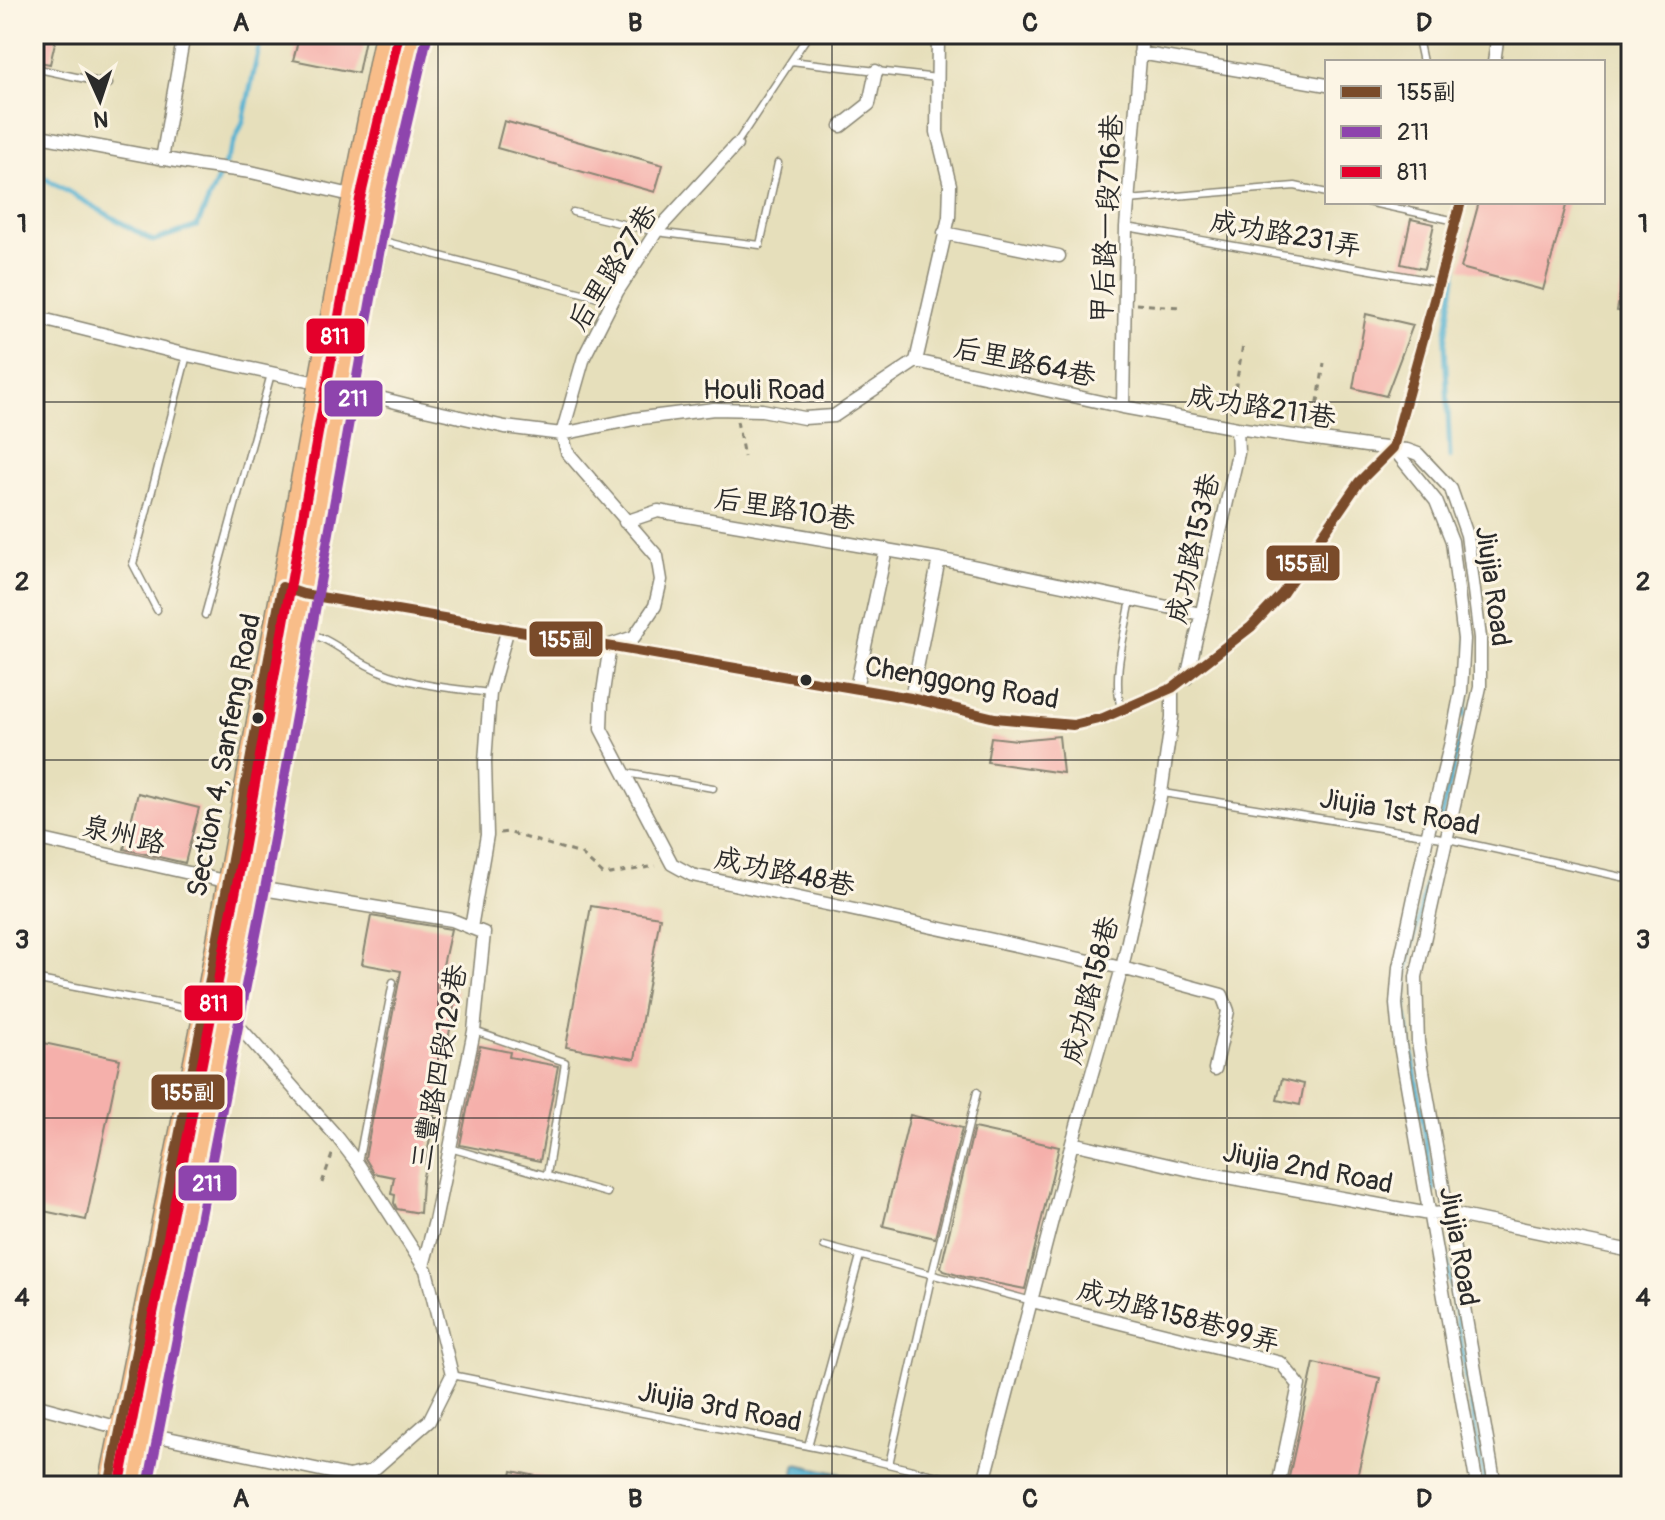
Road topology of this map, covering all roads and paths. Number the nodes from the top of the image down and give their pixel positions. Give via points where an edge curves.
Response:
1 (184, 34) edge
2 (385, 34) edge
3 (413, 34) edge
4 (809, 34) edge
5 (884, 34) edge
6 (1142, 34) edge
7 (1417, 34) edge
8 (1498, 34) edge
9 (938, 36) edge
10 (1140, 53) junction
11 (1423, 60) edge
12 (1494, 60) edge
13 (791, 61) junction
14 (34, 68) edge
15 (876, 71) junction
16 (937, 78) junction
17 (109, 84) dead end
18 (1325, 85) edge
19 (841, 126) dead end
20 (34, 135) edge
21 (736, 145) joint
22 (162, 159) junction
23 (778, 163) dead end
24 (1325, 193) edge
25 (353, 196) junction
26 (1128, 200) junction
27 (374, 201) junction
28 (1376, 204) edge
29 (1460, 204) edge
30 (573, 212) dead end
31 (1456, 221) junction
32 (1126, 227) junction
33 (656, 232) junction
34 (944, 233) junction
35 (369, 237) junction
36 (1059, 256) dead end
37 (1439, 282) junction
38 (613, 301) junction
39 (1125, 303) junction
40 (1180, 307) dead end
41 (34, 317) edge
42 (1243, 345) dead end
43 (187, 355) junction
44 (916, 361) junction
45 (1324, 363) dead end
46 (271, 374) junction
47 (319, 384) junction
48 (340, 388) junction
49 (1123, 407) junction
50 (735, 409) junction
51 (1233, 427) junction
52 (562, 434) junction
53 (1313, 439) junction
54 (1393, 448) junction
55 (744, 457) dead end
56 (625, 522) junction
57 (886, 549) junction
58 (939, 559) junction
59 (282, 587) junction
60 (303, 594) junction
61 (1131, 599) junction
62 (157, 610) dead end
63 (1201, 614) junction
64 (205, 615) dead end
65 (508, 628) junction
66 (296, 630) junction
67 (610, 645) junction
68 (1187, 678) junction
69 (856, 688) junction
70 (1172, 688) junction
71 (490, 693) junction
72 (911, 698) junction
73 (1122, 710) junction
74 (1455, 723) junction
75 (1472, 726) junction
76 (624, 772) junction
77 (713, 788) dead end
78 (1161, 793) junction
79 (487, 835) junction
80 (1427, 837) junction
81 (34, 838) edge
82 (1448, 839) junction
83 (672, 864) junction
84 (1631, 879) edge
85 (227, 883) junction
86 (251, 887) junction
87 (471, 928) junction
88 (1122, 968) junction
89 (34, 979) edge
90 (393, 982) dead end
91 (204, 1012) junction
92 (226, 1012) junction
93 (474, 1031) junction
94 (1215, 1069) dead end
95 (977, 1092) dead end
96 (338, 1138) junction
97 (1072, 1143) junction
98 (450, 1148) junction
99 (358, 1164) junction
100 (547, 1175) junction
101 (322, 1183) dead end
102 (607, 1193) dead end
103 (1447, 1213) junction
104 (1429, 1214) junction
105 (824, 1246) dead end
106 (1631, 1251) edge
107 (860, 1256) junction
108 (423, 1266) junction
109 (932, 1274) junction
110 (1032, 1301) junction
111 (1471, 1347) junction
112 (1454, 1349) junction
113 (452, 1375) junction
114 (34, 1405) edge
115 (120, 1428) junction
116 (144, 1433) junction
117 (808, 1446) junction
118 (889, 1464) junction
119 (109, 1486) edge
120 (134, 1486) edge
121 (981, 1486) edge
122 (1278, 1486) edge
123 (1477, 1486) edge
124 (1495, 1486) edge

1 - 22 street
2 - 25 main road, Section 4, Sanfeng Road
3 - 27 main road, Section 4, Sanfeng Road
4 - 13 lane
5 - 9 path
6 - 10 street, 甲后路一段716巷
7 - 11 lane
8 - 12 street
9 - 16 street
10 - 18 street
10 - 26 street, 甲后路一段716巷
13 - 15 lane
13 - 21 lane
14 - 17 lane
15 - 16 lane
15 - 19 street via 869,104
16 - 34 street via 937,132 950,185
20 - 22 street
21 - 33 street, 后里路27巷
22 - 25 street via 251,172
23 - 33 lane via 760,245
24 - 26 lane via 1295,186
25 - 27 street
25 - 47 main road, Section 4, Sanfeng Road
26 - 32 street, 甲后路一段716巷
27 - 35 main road, Section 4, Sanfeng Road
28 - 31 lane
29 - 31 street, Chenggong Road
30 - 33 lane
31 - 37 street, Chenggong Road
32 - 37 lane, 成功路231弄
32 - 39 street, 甲后路一段716巷
33 - 38 street, 后里路27巷
34 - 36 street
34 - 44 street
35 - 38 lane
35 - 48 main road, Section 4, Sanfeng Road
37 - 54 street, Chenggong Road
38 - 52 street, 后里路27巷 via 584,357
39 - 40 path
39 - 49 street, 甲后路一段716巷
41 - 43 street, Houli Road
42 - 51 path
43 - 46 street, Houli Road
43 - 62 lane via 133,564
44 - 49 street, 后里路64巷
44 - 50 street, Houli Road via 834,416 804,418
45 - 53 path
46 - 47 street, Houli Road
46 - 64 lane
47 - 48 street, Houli Road
47 - 59 main road, Section 4, Sanfeng Road
48 - 52 street, Houli Road via 505,427
48 - 60 main road, Section 4, Sanfeng Road
49 - 51 street, 成功路211巷
50 - 52 street, Houli Road via 634,419
50 - 55 path
51 - 53 street, 成功路211巷
51 - 63 street, 成功路153巷 via 1238,453
52 - 56 street via 567,452
53 - 54 street, 成功路211巷
54 - 68 street, Chenggong Road via 1359,482 1282,594 1251,627
54 - 74 street, Jiujia Road via 1436,501 1452,541 1464,639
54 - 75 street, Jiujia Road via 1418,454 1451,489 1467,535 1480,638 1480,687
56 - 57 street, 后里路10巷 via 658,511
56 - 67 street via 657,556 661,580 655,606 634,637
57 - 58 street, 后里路10巷
57 - 69 street
58 - 61 street, 后里路10巷
58 - 72 street
59 - 60 street, Chenggong Road
59 - 85 main road, Section 4, Sanfeng Road
60 - 65 street, Chenggong Road
60 - 66 main road, Section 4, Sanfeng Road
61 - 63 street, 后里路10巷
61 - 73 lane via 1118,669
63 - 68 street, 成功路153巷
65 - 67 street, Chenggong Road
65 - 71 street, 三豐路四段129巷
66 - 71 lane via 318,635 369,667 427,686
66 - 86 main road, Section 4, Sanfeng Road
67 - 69 street, Chenggong Road
67 - 76 street, 成功路48巷 via 601,729
68 - 70 street, Chenggong Road
69 - 72 street, Chenggong Road
70 - 73 street, Chenggong Road
70 - 78 street, 成功路158巷
71 - 79 street, 三豐路四段129巷
72 - 73 street, Chenggong Road via 995,718 1073,725
74 - 75 lane
74 - 80 street, Jiujia Road
75 - 82 street, Jiujia Road
76 - 77 lane
76 - 83 street, 成功路48巷
78 - 80 lane, Jiujia 1st Road
78 - 88 street, 成功路158巷
79 - 83 path via 507,832 581,854 604,875
79 - 87 street, 三豐路四段129巷
80 - 82 lane, Jiujia 1st Road
80 - 104 street, Jiujia Road via 1396,1004
81 - 85 street, 泉州路
82 - 84 lane, Jiujia 1st Road
82 - 103 street, Jiujia Road via 1416,977 1415,1008
83 - 88 street, 成功路48巷 via 692,875
85 - 86 street, 泉州路
85 - 91 main road, Section 4, Sanfeng Road
86 - 87 street, 泉州路 via 452,920
86 - 92 main road, Section 4, Sanfeng Road
87 - 93 street, 三豐路四段129巷 via 484,933
88 - 94 street, 成功路48巷 via 1222,995 1228,1011
88 - 97 street, 成功路158巷
89 - 91 lane
90 - 99 lane
91 - 92 street
91 - 115 main road, Section 4, Sanfeng Road
92 - 96 street
92 - 116 main road, Section 4, Sanfeng Road
93 - 98 street, 三豐路四段129巷
93 - 100 lane via 565,1062
95 - 109 lane
96 - 99 street
96 - 101 path
97 - 104 street, Jiujia 2nd Road
97 - 110 street, 成功路158巷
98 - 100 lane
98 - 108 street, 三豐路四段129巷
99 - 108 street
100 - 102 lane
103 - 104 street, Jiujia 2nd Road
103 - 106 street, Jiujia 2nd Road
103 - 111 street, Jiujia Road
104 - 112 street, Jiujia Road
105 - 107 lane
107 - 109 lane
107 - 117 lane
108 - 113 street
109 - 110 lane
109 - 118 lane
110 - 121 street, 成功路158巷
110 - 122 street, 成功路158巷99弄 via 1281,1363 1299,1385
111 - 112 lane
111 - 124 street, Jiujia Road
112 - 123 street, Jiujia Road
113 - 116 street via 429,1421 372,1471 349,1476
113 - 117 lane, Jiujia 3rd Road
114 - 115 street
115 - 116 street
115 - 119 main road, Section 4, Sanfeng Road
116 - 120 main road, Section 4, Sanfeng Road
117 - 118 lane, Jiujia 3rd Road
118 - 121 lane, Jiujia 3rd Road

